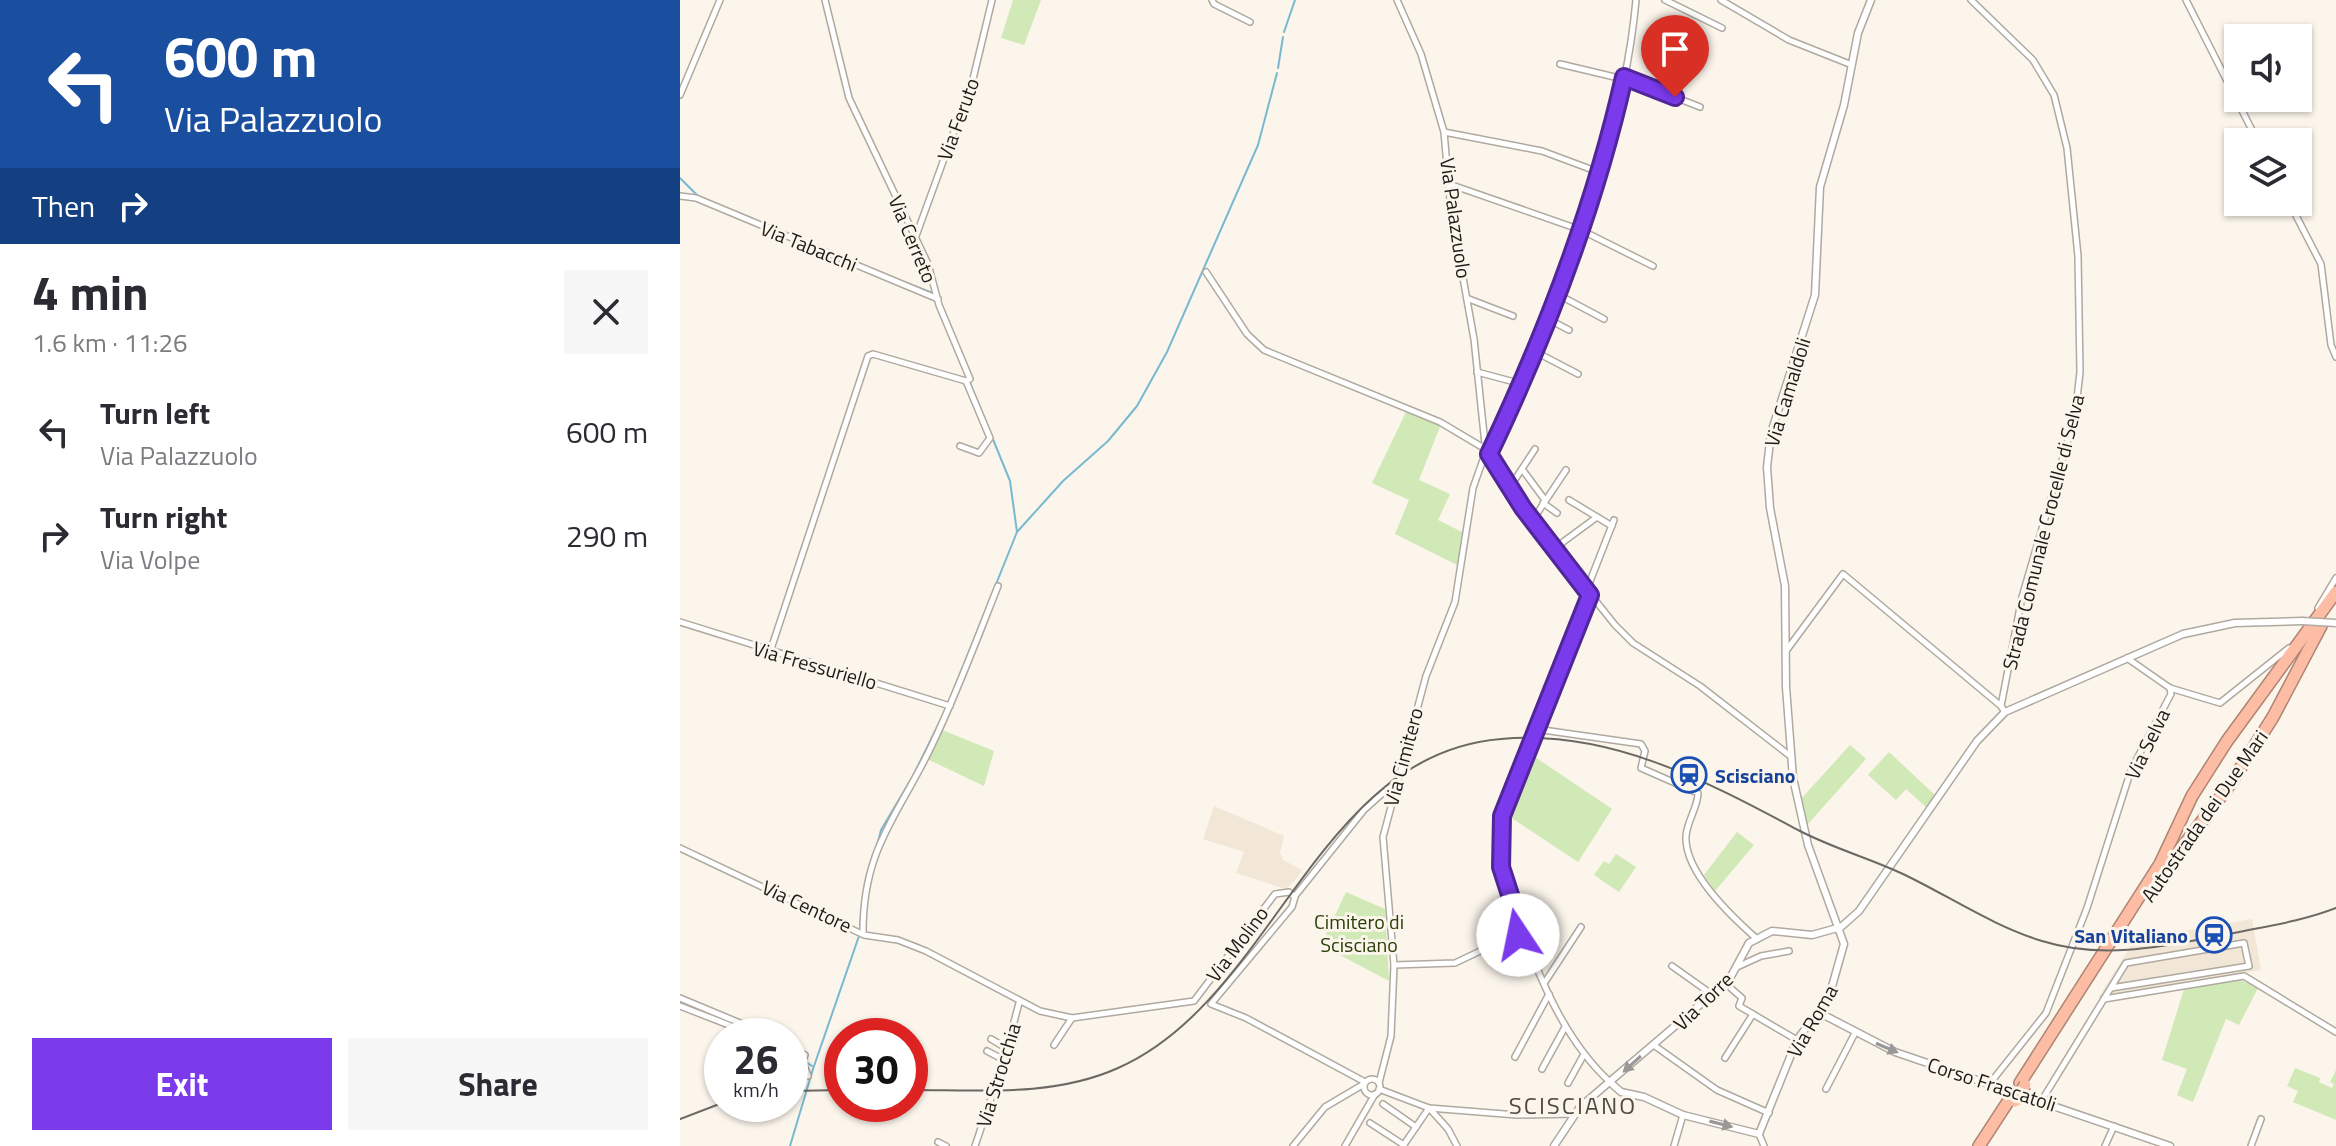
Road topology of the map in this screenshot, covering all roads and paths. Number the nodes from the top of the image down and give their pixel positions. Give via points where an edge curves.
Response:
1 (720, 0) edge
2 (825, 0) edge
3 (992, 0) edge
4 (1212, 0) edge
5 (1397, 0) edge
6 (1636, 0) edge
7 (1665, 0) edge
8 (1721, 0) edge
9 (1871, 0) edge
10 (1971, 0) edge
11 (2186, 0) edge
12 (1250, 22) dead end
13 (1722, 28) dead end
14 (1560, 64) dead end
15 (1852, 65) junction
16 (1624, 78) junction
17 (680, 95) edge
18 (1700, 107) dead end
19 (2251, 128) edge
20 (1444, 132) junction
21 (1601, 173) junction
22 (1449, 184) junction
23 (680, 196) edge
24 (2296, 216) edge
25 (1581, 230) junction
26 (916, 236) junction
27 (1653, 266) dead end
28 (1206, 272) dead end
29 (1555, 293) junction
30 (938, 299) junction
31 (1469, 299) junction
32 (1513, 316) dead end
33 (1546, 318) junction
34 (1604, 319) dead end
35 (1569, 330) dead end
36 (1534, 351) junction
37 (2336, 357) edge
38 (1477, 372) junction
39 (1578, 374) dead end
40 (966, 381) junction
41 (1522, 384) junction
42 (960, 446) dead end
43 (1487, 449) junction
44 (1535, 449) dead end
45 (1522, 469) junction
46 (1566, 470) dead end
47 (1510, 487) junction
48 (1569, 500) dead end
49 (1544, 502) junction
50 (1557, 513) dead end
51 (1597, 517) junction
52 (1532, 521) junction
53 (1557, 552) junction
54 (2336, 578) edge
55 (998, 586) dead end
56 (2336, 592) edge
57 (1589, 593) junction
58 (2336, 602) edge
59 (680, 622) edge
60 (2336, 623) edge
61 (1786, 651) junction
62 (770, 652) junction
63 (2126, 658) junction
64 (2170, 688) junction
65 (950, 706) junction
66 (2003, 709) junction
67 (1536, 729) junction
68 (1789, 755) junction
69 (1395, 782) junction
70 (680, 848) edge
71 (1295, 897) junction
72 (1581, 927) dead end
73 (1841, 927) junction
74 (863, 934) junction
75 (1519, 934) junction
76 (1757, 939) junction
77 (1789, 951) dead end
78 (1392, 952) junction
79 (1405, 964) junction
80 (1672, 966) dead end
81 (1737, 967) junction
82 (1394, 968) junction
83 (1545, 982) junction
84 (1725, 983) junction
85 (2111, 988) junction
86 (1550, 993) junction
87 (1710, 993) junction
88 (680, 998) edge
89 (2104, 999) junction
90 (1019, 1003) junction
91 (680, 1006) edge
92 (1818, 1012) junction
93 (1753, 1014) junction
94 (711, 1018) edge
95 (728, 1018) edge
96 (1072, 1018) junction
97 (1565, 1027) junction
98 (2336, 1032) edge
99 (1855, 1033) junction
100 (991, 1039) dead end
101 (1797, 1040) junction
102 (1054, 1045) dead end
103 (1655, 1046) junction
104 (1006, 1048) junction
105 (987, 1051) dead end
106 (1583, 1056) junction
107 (1515, 1057) dead end
108 (1725, 1058) dead end
109 (1004, 1060) junction
110 (1381, 1068) junction
111 (1542, 1069) dead end
112 (1366, 1082) junction
113 (1991, 1082) junction
114 (1568, 1083) dead end
115 (1612, 1084) junction
116 (1378, 1089) junction
117 (1826, 1089) dead end
118 (1365, 1091) junction
119 (2017, 1091) junction
120 (1347, 1094) junction
121 (2042, 1100) junction
122 (1368, 1104) junction
123 (1383, 1104) dead end
124 (1429, 1108) junction
125 (1769, 1113) junction
126 (1574, 1114) junction
127 (1683, 1115) junction
128 (2261, 1119) dead end
129 (1370, 1123) dead end
130 (2114, 1125) junction
131 (1416, 1127) junction
132 (1759, 1134) junction
133 (938, 1142) dead end
134 (946, 1146) edge
135 (975, 1146) edge
136 (1293, 1146) edge
137 (1345, 1146) edge
138 (1403, 1146) edge
139 (1457, 1146) edge
140 (1554, 1146) edge
141 (1674, 1146) edge
142 (1764, 1146) edge
143 (1979, 1146) edge
144 (1985, 1146) edge
145 (2105, 1146) edge
146 (2170, 1146) edge
147 (2251, 1146) edge

1 - 17 street
2 - 26 street, Via Cerreto via 849,98
3 - 26 street, Via Feruto via 973,79
4 - 12 street
5 - 20 street, Via Palazzuolo via 1421,54
6 - 16 street
7 - 13 street
8 - 15 street via 1789,40
9 - 15 street, Via Camaldoli
10 - 66 street, Strada Comunale Crocelle di Selva via 2033,60 2054,95 2067,148 2078,256 2080,372 2075,416 2022,597
11 - 19 street
14 - 16 street
15 - 61 street, Via Camaldoli via 1820,187 1815,295 1769,445 1767,482 1785,586
16 - 18 street
16 - 21 street
20 - 21 street via 1542,151
20 - 22 street, Via Palazzuolo
21 - 25 street
22 - 25 street
22 - 31 street, Via Palazzuolo
23 - 30 street, Via Tabacchi via 696,198
24 - 37 street via 2321,264
25 - 27 street
25 - 29 street
26 - 30 street, Via Cerreto
28 - 43 street via 1247,334 1264,350 1440,422
29 - 33 street
29 - 34 street
30 - 40 street, Via Cerreto via 970,379
31 - 32 street
31 - 38 street, Via Palazzuolo
33 - 35 street
33 - 36 street
36 - 39 street
36 - 41 street
38 - 41 street
38 - 43 street, Via Palazzuolo
40 - 42 street, Via Cerreto via 990,438 979,453
40 - 62 street via 868,356
41 - 43 street via 1509,418
43 - 47 street, Via Palazzuolo
43 - 69 street, Via Cimitero via 1473,488 1455,602 1426,676
44 - 45 street
45 - 47 street
45 - 49 street
46 - 49 street
47 - 52 street, Via Palazzuolo
48 - 51 street
49 - 50 street
49 - 52 street
51 - 53 street
51 - 57 street via 1613,523
52 - 53 street, Via Palazzuolo
53 - 57 street, Via Palazzuolo
54 - 64 street via 2305,630 2281,656 2220,703
55 - 65 street
56 - 119 highway, Autostrada dei Due Mari via 2227,741 2192,796 2160,864
57 - 67 street
57 - 68 street, Via Palazzuolo via 1633,643 1693,681
58 - 119 highway, Autostrada dei Due Mari via 2231,783 2166,867
59 - 62 street, Via Fressuriello
60 - 63 street, bridge via 2268,620 2216,626
61 - 66 street via 1843,574
61 - 68 street, Via Camaldoli
62 - 65 street, Via Fressuriello
63 - 64 street, Via Selva
63 - 66 street
64 - 113 street, Via Selva via 2131,770 2087,908 2046,1013
65 - 74 street via 884,828 868,882
66 - 73 street via 1859,911
67 - 75 street via 1502,816 1499,843
67 - 76 street via 1641,744 1641,768 1698,793 1687,827 1689,855 1727,912
68 - 73 street, Via Camaldoli via 1808,845
69 - 71 street via 1364,810
69 - 78 street, Via Cimitero via 1383,837
70 - 74 street, Via Centore
71 - 96 street, Via Molino via 1275,894 1194,1001
71 - 112 street, Via Molino via 1211,1004
72 - 83 street
73 - 76 street via 1812,935 1772,931
73 - 92 street, Via Roma via 1840,968
74 - 90 street, Via Centore via 926,951
75 - 79 street via 1455,963
75 - 83 street
76 - 81 street, Via Torre via 1746,946
77 - 81 street
78 - 79 street
78 - 82 street, Via Cimitero
79 - 82 street
80 - 87 street
81 - 84 street, Via Torre
82 - 110 street, Via Cimitero via 1391,1036
83 - 86 street
84 - 87 street, Via Torre
84 - 93 street via 1742,998 1739,1006
85 - 85 street via 2126,963 2244,943 2249,966
85 - 89 street
86 - 97 street
86 - 107 street
87 - 103 street, Via Torre
88 - 95 street
89 - 98 street via 2244,976
89 - 121 street
90 - 96 street, Via Molino
90 - 104 street, Via Strocchia
91 - 94 street
92 - 99 street, Corso Frascatoli
92 - 101 street, Via Roma
93 - 101 street
93 - 108 street
96 - 102 street
97 - 106 street
97 - 111 street
99 -> 113 street, Corso Frascatoli via 1895,1052
99 - 117 street
100 - 104 street
101 - 125 street, Via Roma
103 -> 115 street, Via Torre
103 - 125 street via 1717,1090
104 - 109 street, Via Strocchia
105 - 109 street
106 - 114 street
106 - 115 street
109 - 135 street, Via Strocchia
110 - 112 street
110 - 116 street, Via Cimitero
112 - 116 street
112 - 118 street
112 - 120 street
113 - 119 street, Corso Frascatoli
115 - 126 street, Via Torre
115 - 127 street
116 - 118 street
116 - 122 street
116 - 124 street
118 - 120 street
118 - 122 street
119 - 121 street, Corso Frascatoli
119 - 143 highway, Autostrada dei Due Mari
119 - 144 highway, Autostrada dei Due Mari
120 - 136 street via 1325,1107
121 - 130 street, Corso Frascatoli
122 - 137 street
123 - 131 street
124 - 126 street
124 - 131 street
124 - 139 street
125 - 132 street, Via Roma
126 - 140 street, Via Torre
127 -> 132 street
127 - 141 street
128 - 147 street
129 - 138 street
130 - 145 street
130 - 146 street, Corso Frascatoli
131 - 138 street
132 - 142 street
133 - 134 street

